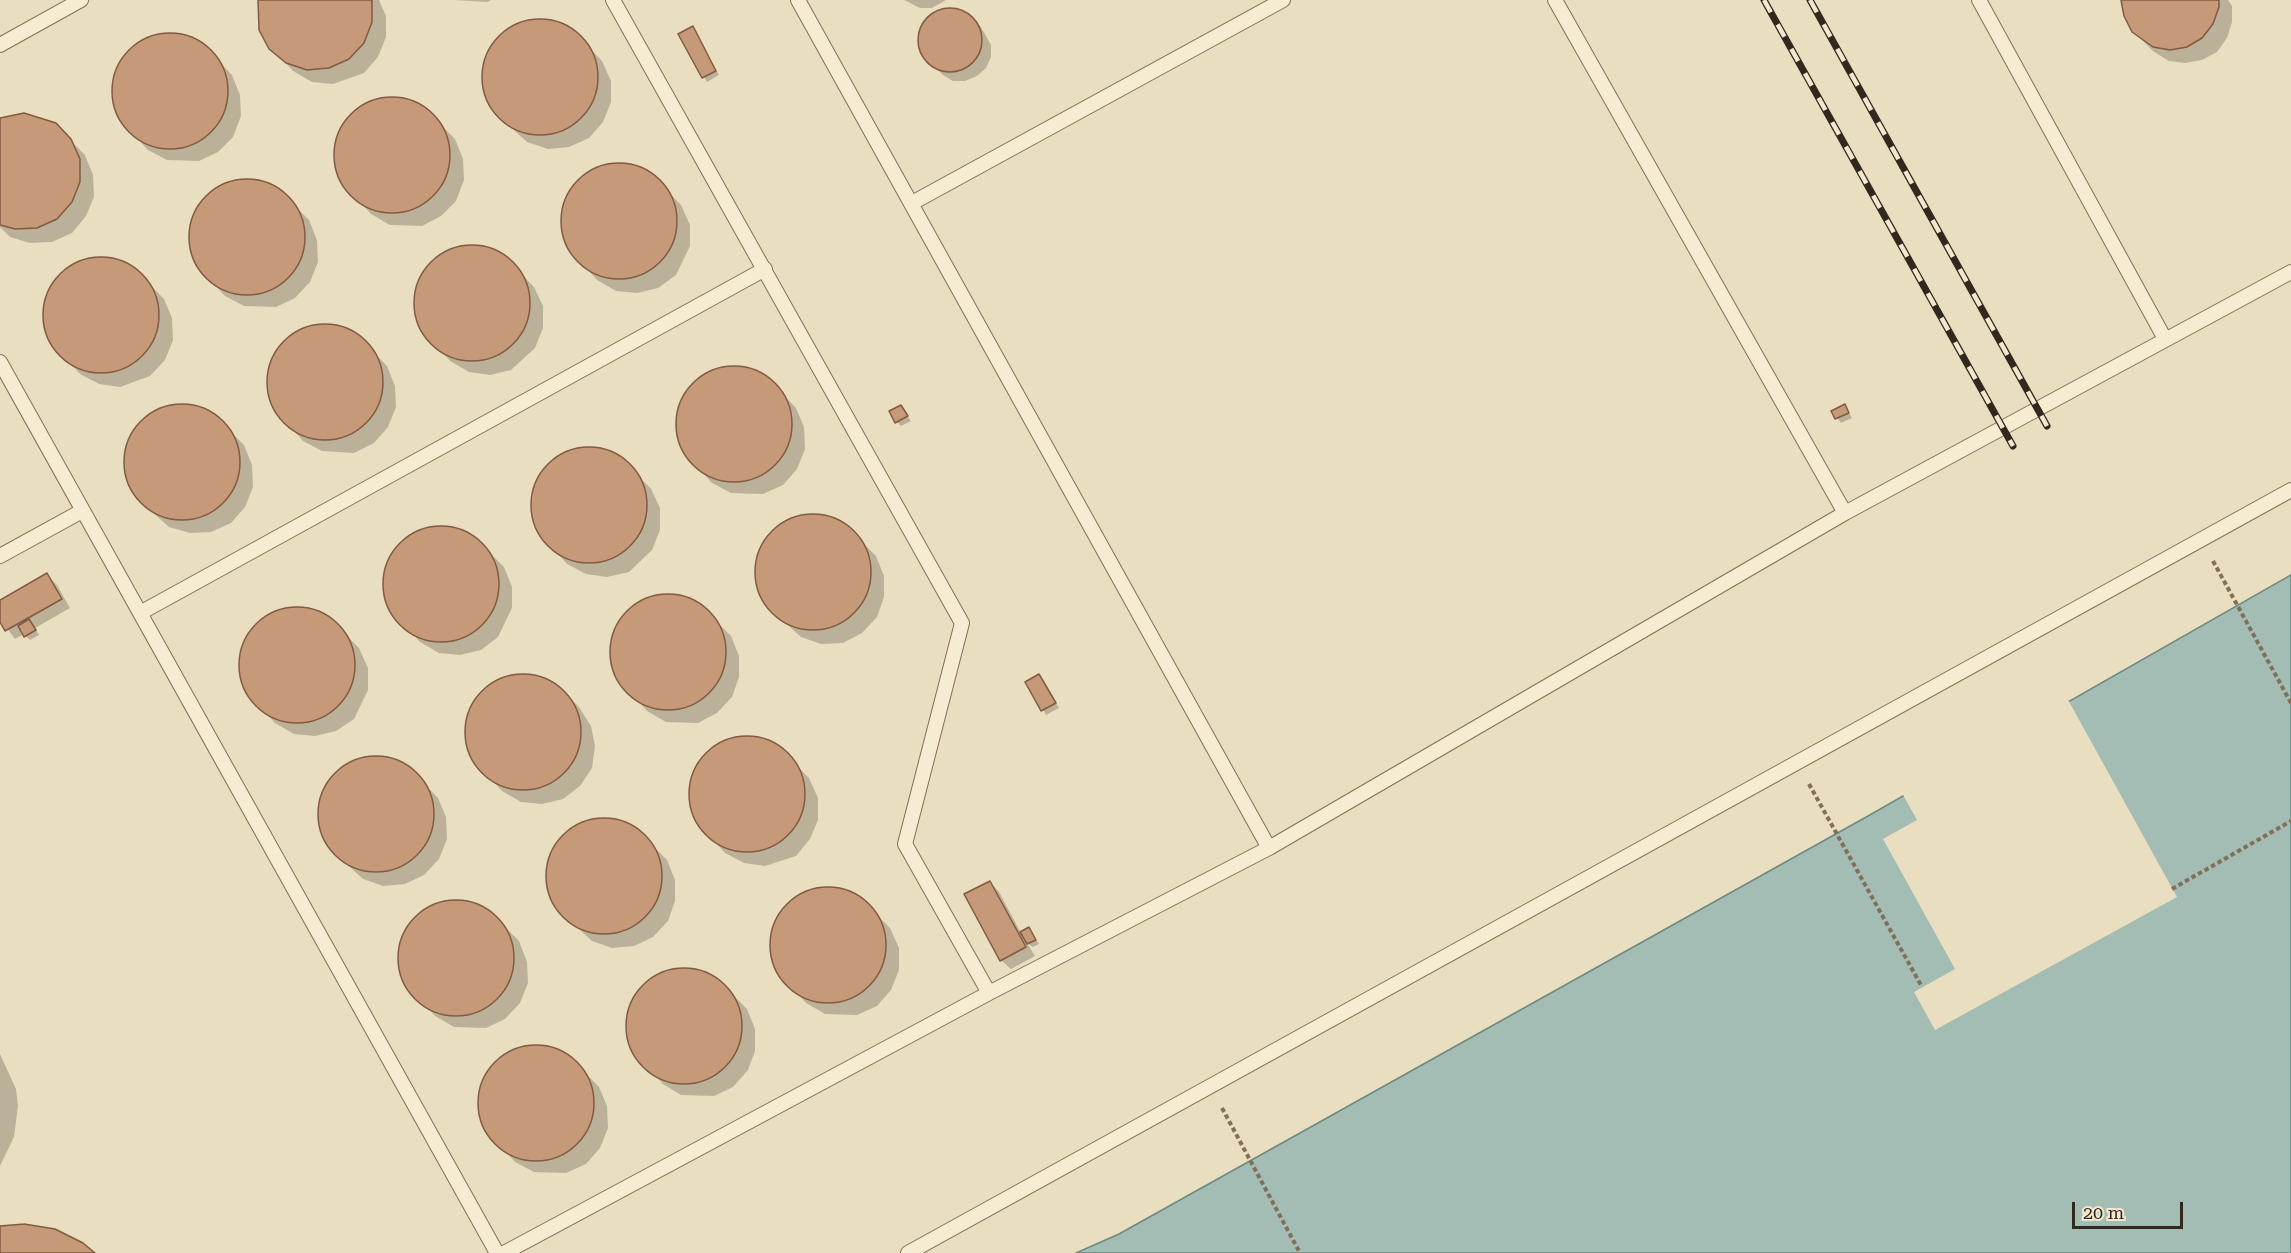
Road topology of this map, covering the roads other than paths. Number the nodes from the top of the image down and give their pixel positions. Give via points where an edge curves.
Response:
1 (81, 0) edge
2 (613, 0) edge
3 (798, 0) edge
4 (1283, 0) edge
5 (1555, 0) edge
6 (1979, 0) edge
7 (0, 45) edge
8 (912, 203) junction
9 (765, 269) junction
10 (2291, 273) edge
11 (2165, 339) junction
12 (0, 362) edge
13 (2291, 489) edge
14 (82, 511) junction
15 (1845, 513) junction
16 (0, 556) edge
17 (140, 613) junction
18 (1269, 848) junction
19 (989, 993) junction
20 (497, 1253) edge
21 (504, 1253) edge
22 (908, 1253) edge

1 - 7 lane
2 - 9 lane
3 - 8 lane
4 - 8 lane
5 - 15 lane
6 - 11 lane
8 - 18 lane
9 - 17 lane
9 - 19 lane via 962,623 905,844
10 - 11 lane
11 - 15 lane
12 - 14 lane
13 - 22 lane
14 - 16 lane
14 - 17 lane
15 - 18 lane
17 - 20 lane
18 - 19 lane
19 - 21 lane

